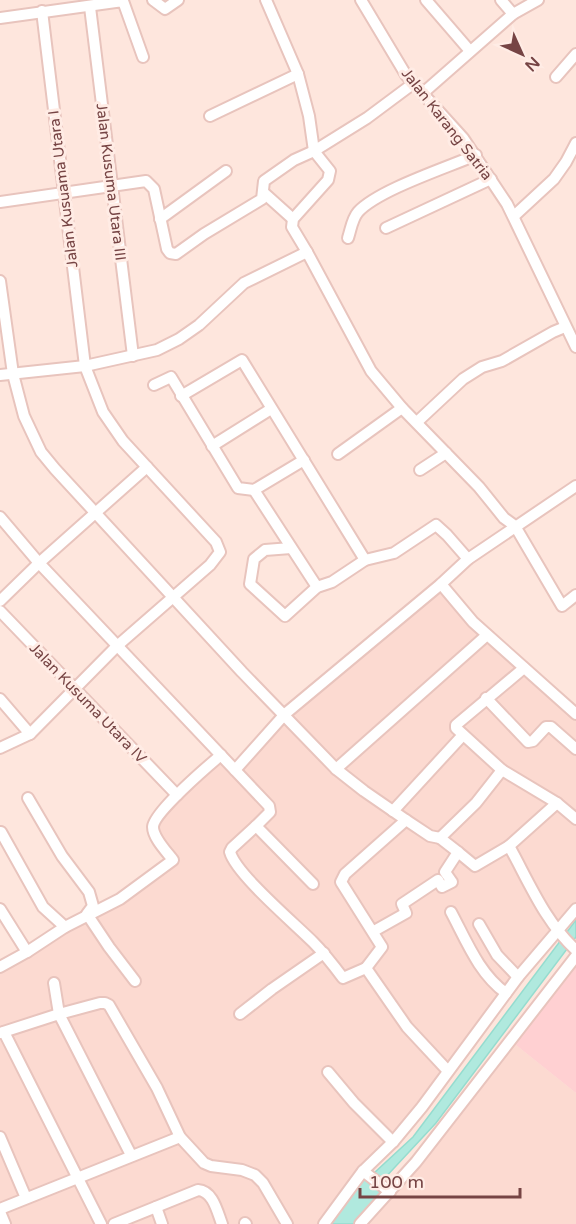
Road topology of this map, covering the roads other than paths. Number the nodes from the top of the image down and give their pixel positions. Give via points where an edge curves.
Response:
1 (125, 0) edge
2 (153, 0) edge
3 (178, 0) edge
4 (266, 0) edge
5 (361, 0) edge
6 (426, 0) edge
7 (501, 0) edge
8 (538, 0) edge
9 (90, 7) junction
10 (42, 11) junction
11 (513, 14) junction
12 (0, 18) edge
13 (470, 51) junction
14 (576, 54) edge
15 (143, 57) dead end
16 (298, 74) junction
17 (556, 77) dead end
18 (414, 83) junction
19 (423, 93) junction
20 (210, 116) dead end
21 (576, 143) edge
22 (314, 151) junction
23 (476, 155) junction
24 (225, 171) dead end
25 (491, 179) junction
26 (111, 186) junction
27 (64, 192) junction
28 (264, 193) junction
29 (0, 202) edge
30 (514, 216) junction
31 (160, 219) junction
32 (293, 219) junction
33 (386, 228) dead end
34 (348, 238) dead end
35 (307, 252) junction
36 (0, 281) edge
37 (565, 327) junction
38 (576, 347) edge
39 (133, 356) junction
40 (85, 366) junction
41 (13, 374) junction
42 (0, 375) edge
43 (154, 385) dead end
44 (181, 396) junction
45 (402, 408) junction
46 (271, 409) junction
47 (417, 422) junction
48 (212, 446) junction
49 (446, 453) junction
50 (338, 454) dead end
51 (304, 460) junction
52 (147, 468) junction
53 (420, 470) dead end
54 (576, 486) edge
55 (254, 490) junction
56 (96, 514) junction
57 (0, 517) edge
58 (515, 526) junction
59 (291, 548) junction
60 (468, 559) junction
61 (365, 560) junction
62 (39, 564) junction
63 (441, 585) junction
64 (317, 587) junction
65 (576, 595) edge
66 (174, 597) junction
67 (0, 601) edge
68 (0, 611) edge
69 (487, 635) junction
70 (117, 646) junction
71 (524, 668) junction
72 (76, 689) junction
73 (486, 698) junction
74 (0, 699) edge
75 (285, 714) junction
76 (576, 714) edge
77 (30, 734) junction
78 (463, 735) junction
79 (0, 748) edge
80 (576, 749) edge
81 (221, 755) junction
82 (336, 769) junction
83 (235, 770) junction
84 (502, 770) junction
85 (177, 795) junction
86 (28, 798) dead end
87 (557, 803) junction
88 (393, 811) junction
89 (576, 819) edge
90 (406, 820) junction
91 (256, 826) junction
92 (1, 832) edge
93 (440, 838) junction
94 (509, 846) junction
95 (458, 852) junction
96 (313, 884) dead end
97 (0, 909) edge
98 (576, 909) edge
99 (451, 912) dead end
100 (87, 914) junction
101 (479, 924) dead end
102 (65, 927) junction
103 (557, 930) junction
104 (374, 932) junction
105 (575, 951) edge
106 (27, 952) junction
107 (324, 953) junction
108 (0, 967) edge
109 (366, 968) junction
110 (518, 977) junction
111 (135, 981) dead end
112 (54, 983) dead end
113 (506, 993) junction
114 (59, 1014) junction
115 (240, 1014) dead end
116 (2, 1033) edge
117 (448, 1071) junction
118 (328, 1072) dead end
119 (0, 1137) edge
120 (180, 1137) junction
121 (393, 1142) junction
122 (131, 1155) junction
123 (363, 1171) junction
124 (79, 1178) junction
125 (390, 1192) junction
126 (26, 1198) junction
127 (156, 1208) junction
128 (0, 1210) edge
129 (5, 1224) edge
130 (101, 1224) edge
131 (114, 1224) edge
132 (162, 1224) edge
133 (222, 1224) edge
134 (287, 1224) edge
135 (324, 1224) edge
136 (360, 1224) edge

1 - 9 street
1 - 15 street
2 - 3 street via 165,9
4 - 16 street
5 - 18 street, Jalan Karang Satria
6 - 13 street
7 - 11 street
8 - 11 street
9 - 10 street
9 - 26 street, Jalan Kusuma Utara III
10 - 12 street
10 - 27 street, Jalan Kusuama Utara I
11 - 13 street
13 - 19 street
14 - 17 street
16 - 20 street
16 - 22 street
18 - 19 street, Jalan Karang Satria
18 - 22 street
19 - 23 street, Jalan Karang Satria
21 - 30 street via 554,179
22 - 28 street via 264,181
22 - 32 street via 330,176
23 - 25 street, Jalan Karang Satria
23 - 34 street via 369,202 353,218
24 - 31 street
25 - 30 street, Jalan Karang Satria
25 - 33 street
26 - 27 street
26 - 31 street via 149,182
26 - 39 street, Jalan Kusuma Utara III
27 - 29 street
27 - 40 street, Jalan Kusuama Utara I
28 - 31 street via 262,199 176,254 167,249
28 - 32 street
30 - 37 street, Jalan Karang Satria
32 - 35 street via 292,227
35 - 39 street via 236,288 209,317 178,339
35 - 45 street via 371,371
36 - 41 street
37 - 38 street, Jalan Karang Satria
37 - 47 street via 502,361 482,367
39 - 40 street
40 - 41 street
40 - 52 street, Jalan Kusuama Utara I via 103,412
41 - 42 street
41 - 56 street via 24,416 42,452
43 - 44 street via 171,377
44 - 46 street via 242,360
44 - 48 street
45 - 47 street
45 - 50 street
46 - 48 street
46 - 51 street
47 - 49 street
48 - 55 street via 238,488
49 - 53 street
49 - 58 street
51 - 55 street
51 - 61 street
52 - 56 street
52 - 66 street, Jalan Kusuama Utara I via 219,547 218,556
54 - 58 street
55 - 59 street
56 - 62 street
56 - 66 street
57 - 62 street
58 - 60 street
58 - 65 street via 562,606
59 - 64 street
59 - 64 street via 265,550 254,559 250,584 285,616
60 - 61 street via 436,525 394,553
60 - 63 street
61 - 64 street
62 - 67 street
62 - 70 street
63 - 69 street
63 - 75 street
66 - 70 street, Jalan Kusuama Utara I
66 - 75 street
68 - 72 street, Jalan Kusuma Utara IV
69 - 71 street
69 - 82 street
70 - 72 street, Jalan Kusuama Utara I
70 - 81 street
71 - 73 street
71 - 76 street
72 - 77 street, Jalan Kusuama Utara I
72 - 85 street, Jalan Kusuma Utara IV
73 - 78 street via 456,725
73 - 80 street via 528,742 551,727
74 - 77 street
75 - 82 street
75 - 83 street
77 - 79 street, Jalan Kusuama Utara I
78 - 84 street
78 - 88 street
81 - 83 street
81 - 85 street
82 - 88 street
83 - 91 street via 271,809
84 - 87 street
84 - 93 street via 476,803
85 - 100 street via 153,827 173,860 120,899
86 - 100 street via 62,856 89,892 93,906
87 - 89 street
87 - 94 street
88 - 90 street
90 - 93 street
90 - 104 street via 342,877 342,886
91 - 96 street
91 - 107 street via 232,848 232,858 251,882
92 - 102 street via 43,907
93 - 95 street
94 - 95 street via 475,866
94 - 103 street
95 - 104 street via 445,872 452,882 442,887 438,880 402,904 406,913
97 - 106 street
98 - 103 street
99 - 113 street via 480,965
100 - 102 street
100 - 111 street
101 - 110 street via 497,956
102 - 106 street
103 - 105 street
103 - 110 street
104 - 109 street via 382,946
105 - 125 street via 446,1125
106 - 108 street
107 - 109 street via 343,978
107 - 115 street
109 - 117 street via 407,1027
110 - 113 street
112 - 114 street
113 - 117 street
114 - 116 street
114 - 120 street via 100,1003 109,1005
114 - 122 street
116 - 124 street
117 - 121 street
118 - 121 street
119 - 126 street
120 - 122 street
120 - 134 street via 204,1163 255,1175
121 - 123 street
122 - 124 street
123 - 125 street
123 - 135 street
124 - 126 street
124 - 130 street
125 - 136 street
126 - 128 street
127 - 131 street
127 - 132 street
127 - 133 street via 204,1190
128 - 129 street

